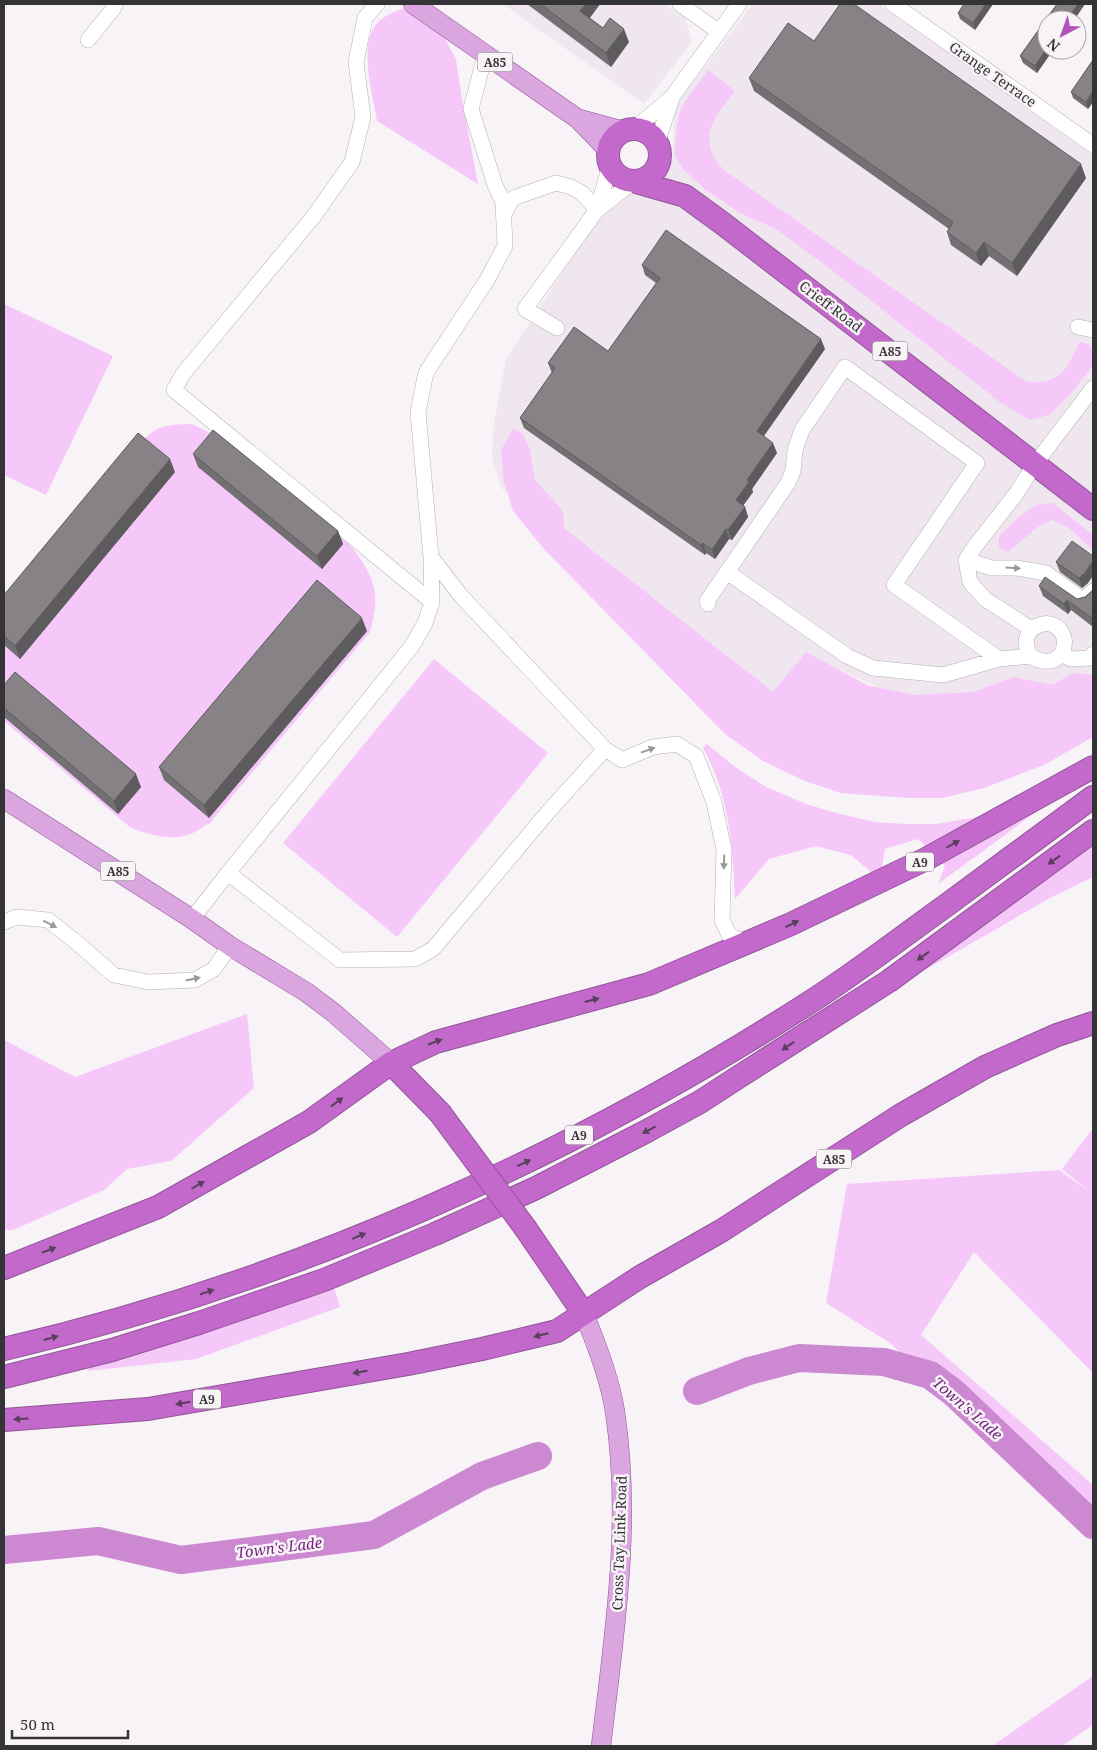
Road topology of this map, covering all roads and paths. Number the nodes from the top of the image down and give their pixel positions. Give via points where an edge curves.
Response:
1 (115, 4) edge
2 (377, 4) edge
3 (413, 4) edge
4 (680, 4) edge
5 (739, 4) edge
6 (893, 4) edge
7 (719, 32) junction
8 (88, 40) dead end
9 (487, 56) junction
10 (672, 96) junction
11 (578, 119) junction
12 (628, 130) junction
13 (1093, 145) edge
14 (658, 150) junction
15 (609, 158) junction
16 (635, 182) junction
17 (685, 196) junction
18 (597, 210) junction
19 (504, 214) junction
20 (1078, 327) dead end
21 (556, 328) dead end
22 (1093, 330) edge
23 (1093, 388) edge
24 (1035, 464) junction
25 (1093, 509) edge
26 (431, 557) junction
27 (966, 560) junction
28 (727, 572) junction
29 (1093, 591) edge
30 (432, 602) junction
31 (708, 604) dead end
32 (1031, 630) junction
33 (1061, 654) junction
34 (1093, 654) edge
35 (1031, 656) junction
36 (999, 659) junction
37 (605, 748) junction
38 (1093, 768) edge
39 (1093, 797) edge
40 (4, 798) edge
41 (1093, 831) edge
42 (228, 873) junction
43 (192, 918) junction
44 (4, 922) edge
45 (747, 943) junction
46 (230, 946) junction
47 (1093, 1023) edge
48 (391, 1063) junction
49 (4, 1268) edge
50 (584, 1314) junction
51 (4, 1349) edge
52 (4, 1377) edge
53 (4, 1420) edge
54 (601, 1746) edge

1 - 8 street
2 - 30 street via 365,18 356,62 363,117 352,162 314,216 174,390
3 - 9 main road, A85
4 - 7 street
5 - 7 street
6 - 13 street, Grange Terrace
7 - 10 street
9 - 11 main road, A85
9 - 19 street via 482,63 471,109 503,202
10 - 12 street
10 - 14 street
11 - 12 main road, A85
11 - 15 main road, A85
12 - 14 highway via 649,134
12 - 15 highway via 611,142
14 - 16 highway via 656,169 648,177
14 - 17 highway, Crieff Road / A85
15 - 16 highway via 621,178
15 - 18 street
16 - 17 highway, Crieff Road / A85
16 - 18 street
17 - 24 highway, Crieff Road / A85
18 - 19 street via 582,193 556,183 514,198
18 - 21 street via 525,309
19 - 26 street via 505,246 488,280 426,371 418,412
20 - 22 street
23 - 24 street
24 - 25 highway, Crieff Road / A85
24 - 27 street
26 - 30 street
26 - 37 street via 461,596
27 -> 29 street via 992,568 1016,568 1046,574 1083,600
27 - 32 street via 970,582 984,599
28 - 31 street via 707,600
28 - 36 street via 846,656 873,668 944,676
28 - 36 street via 788,483 793,471 794,450 802,430 845,367 977,463 894,585
30 - 42 street via 412,646
32 - 33 street via 1042,624 1058,628 1064,644
32 - 35 street via 1026,646
33 - 34 street via 1071,659 1090,658
33 - 35 street via 1046,662
35 - 36 street
37 - 42 street via 433,949 415,959 340,960
37 -> 45 street via 622,760 653,747 677,744 696,756 714,802 724,850 722,920 729,936
45 -> 38 highway, A9 via 926,859
51 -> 39 highway, A9 via 192,1297 256,1275 424,1210 536,1158 653,1095 819,996
40 - 43 main road, A85
41 -> 52 highway, A9 via 857,1002 700,1102 536,1188 324,1280 112,1350
42 - 43 street
43 - 46 main road, A85
44 -> 46 street via 17,917 48,920 114,975 148,982 195,980 214,969
48 -> 45 highway, A9 via 436,1042 649,984
46 - 48 main road, A85 via 306,992
47 - 50 highway, A85 via 985,1067 901,1115 721,1231 640,1277
49 -> 48 highway, A9 via 158,1207 309,1122
48 - 50 highway, A85, bridge via 440,1113
50 -> 53 highway, A9 via 557,1330 408,1364 148,1410
50 - 54 main road, Cross Tay Link Road via 599,1351 615,1411 621,1473 620,1582

